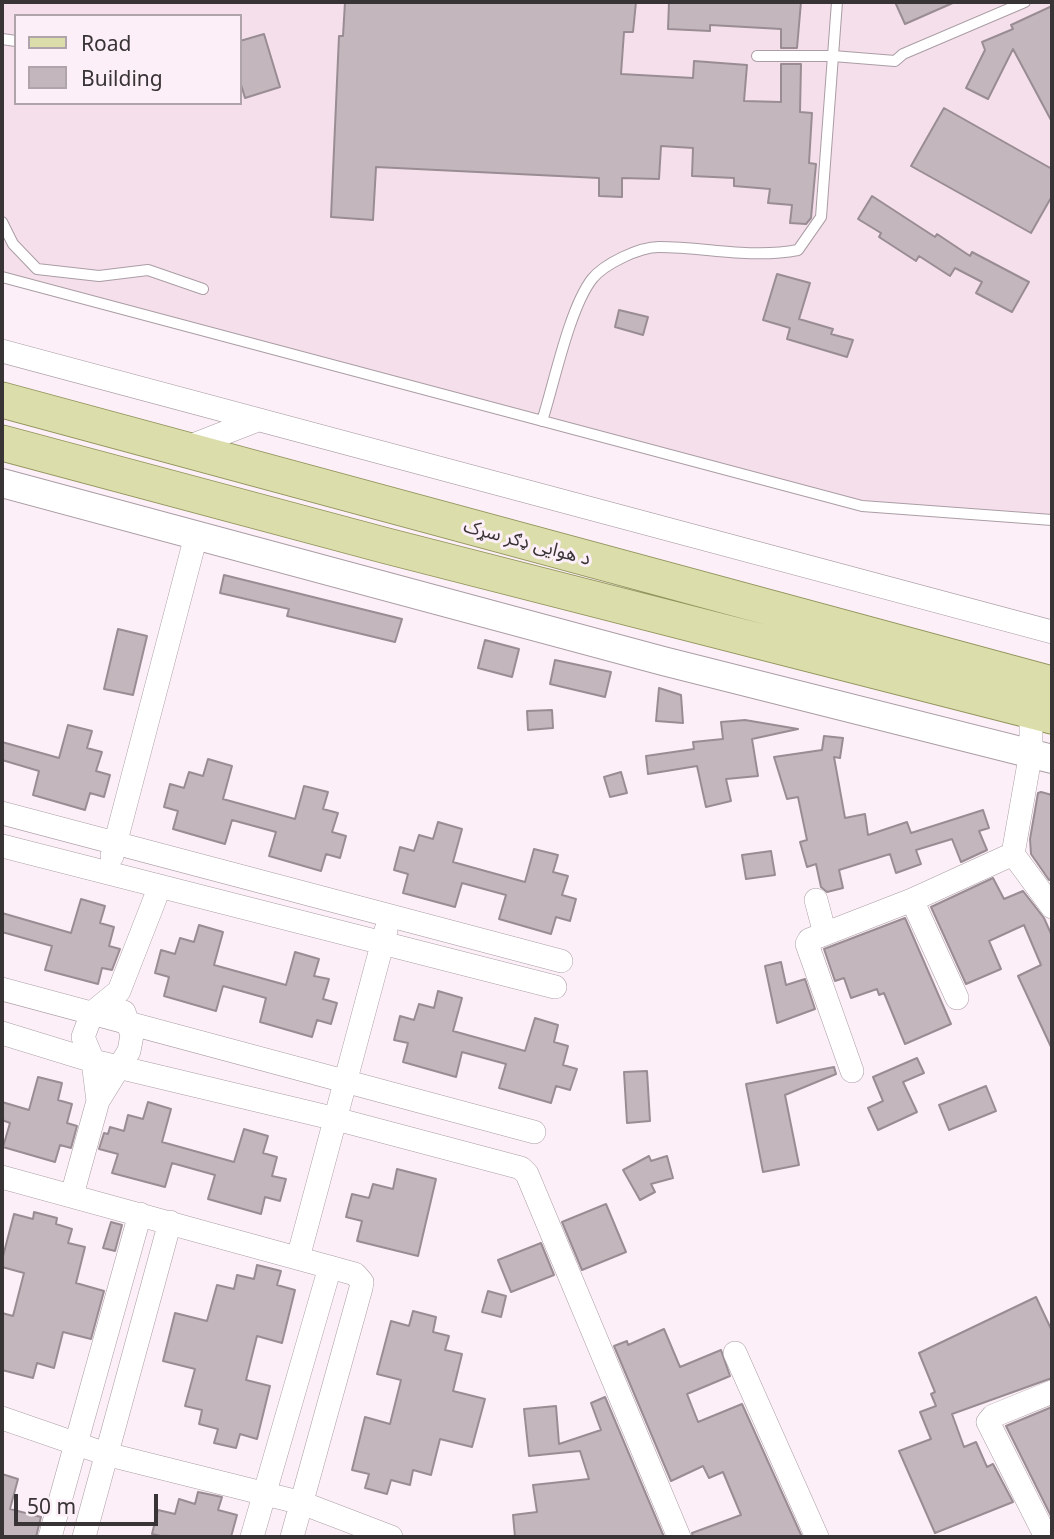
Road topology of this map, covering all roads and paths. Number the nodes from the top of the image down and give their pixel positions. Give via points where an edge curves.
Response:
1 (836, 2) edge
2 (1025, 2) edge
3 (757, 56) dead end
4 (833, 56) junction
5 (2, 222) edge
6 (2, 277) edge
7 (203, 289) dead end
8 (2, 351) edge
9 (2, 400) edge
10 (255, 421) junction
11 (542, 421) junction
12 (2, 443) edge
13 (181, 450) junction
14 (2, 483) edge
15 (1052, 520) edge
16 (196, 536) junction
17 (387, 546) junction
18 (376, 584) junction
19 (1052, 632) edge
20 (1045, 704) edge
21 (1041, 756) edge
22 (2, 813) edge
23 (116, 842) junction
24 (2, 846) edge
25 (1013, 854) junction
26 (108, 873) junction
27 (160, 886) junction
28 (816, 900) dead end
29 (912, 900) junction
30 (1052, 907) edge
31 (390, 916) junction
32 (825, 934) junction
33 (382, 943) junction
34 (561, 961) dead end
35 (555, 987) dead end
36 (2, 989) edge
37 (119, 992) junction
38 (957, 999) dead end
39 (92, 1013) junction
40 (125, 1021) junction
41 (2, 1033) edge
42 (93, 1061) junction
43 (120, 1066) junction
44 (852, 1071) dead end
45 (346, 1081) junction
46 (98, 1101) junction
47 (336, 1119) junction
48 (534, 1132) dead end
49 (2, 1177) edge
50 (72, 1195) junction
51 (140, 1214) junction
52 (170, 1222) junction
53 (298, 1258) junction
54 (330, 1267) junction
55 (735, 1353) dead end
56 (1052, 1392) edge
57 (2, 1418) edge
58 (75, 1443) junction
59 (106, 1454) junction
60 (263, 1494) junction
61 (302, 1503) junction
62 (50, 1537) edge
63 (84, 1537) edge
64 (252, 1537) edge
65 (292, 1537) edge
66 (391, 1537) edge
67 (679, 1537) edge
68 (817, 1537) edge
69 (1046, 1537) edge

1 - 4 lane
2 - 4 lane via 895,61
3 - 4 lane
4 - 11 lane via 821,217 798,250 768,256 655,247 620,259 593,278 579,304
5 - 7 lane via 13,244 37,269 99,276 148,270
6 - 11 lane
8 - 10 street
9 - 13 main road, د هوایی ډګر سړک
10 - 13 street
10 - 19 street
11 - 15 lane via 862,506
12 - 17 main road, د هوایی ډګر سړک
13 - 20 main road, د هوایی ډګر سړک
14 - 16 street
16 - 18 street
16 - 23 street
17 - 18 street
17 - 20 main road, د هوایی ډګر سړک
18 - 21 street via 663,662
20 - 21 street
21 - 25 street
22 - 23 street
23 - 26 street
23 - 31 street
24 - 26 street
25 - 29 street
25 - 30 street
26 - 27 street
27 - 33 street
27 - 37 street
28 - 32 street
29 - 32 street
29 - 38 street
31 - 33 street
31 - 34 street
32 - 44 street via 807,944
33 - 35 street
33 - 45 street
36 - 39 street
37 - 39 street
37 - 40 street
39 - 40 street
39 - 42 street via 83,1037
40 - 43 street via 132,1035
40 - 45 street
41 - 42 street
42 - 43 street
42 - 46 street
43 - 46 street
43 - 47 street
45 - 47 street
45 - 48 street
46 - 50 street
47 - 53 street
47 - 67 street via 522,1168 527,1174
49 - 50 street
50 - 51 street
51 - 52 street
51 - 58 street
52 - 53 street
52 - 59 street
53 - 54 street
54 - 60 street
54 - 61 street via 355,1273 362,1282
55 - 68 street
56 - 69 street via 988,1422
57 - 58 street
58 - 59 street
58 - 62 street
59 - 60 street
59 - 63 street
60 - 61 street
60 - 64 street
61 - 65 street
61 - 66 street

